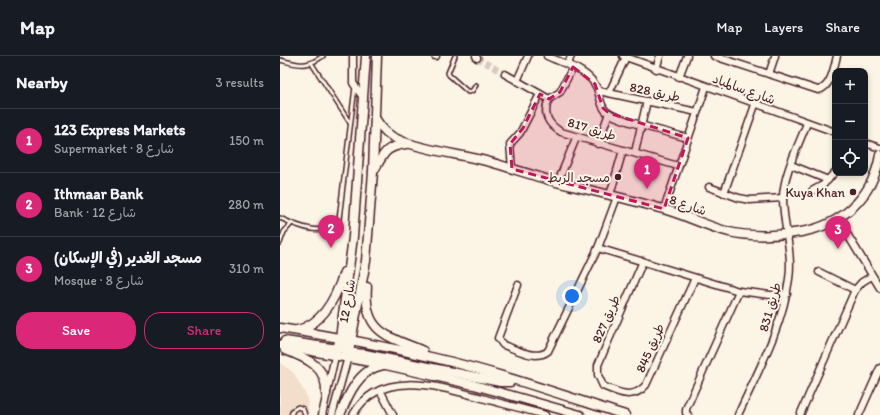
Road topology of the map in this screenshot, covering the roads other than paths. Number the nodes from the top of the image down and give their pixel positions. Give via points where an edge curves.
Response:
1 (323, 56) edge
2 (353, 56) edge
3 (366, 56) edge
4 (377, 56) edge
5 (455, 56) edge
6 (528, 56) edge
7 (549, 56) edge
8 (571, 56) edge
9 (660, 56) edge
10 (687, 56) edge
11 (714, 56) edge
12 (775, 56) edge
13 (837, 56) edge
14 (624, 57) edge
15 (638, 59) edge
16 (280, 60) edge
17 (312, 64) junction
18 (570, 66) junction
19 (656, 68) junction
20 (505, 74) tunnel mouth
21 (768, 74) junction
22 (679, 77) junction
23 (517, 81) junction
24 (476, 85) dead end
25 (355, 87) junction
26 (706, 87) junction
27 (599, 92) junction
28 (609, 93) junction
29 (540, 94) junction
30 (364, 99) junction
31 (549, 99) junction
32 (647, 101) junction
33 (755, 105) junction
34 (697, 112) junction
35 (609, 113) junction
36 (374, 118) junction
37 (350, 123) junction
38 (807, 123) junction
39 (642, 125) junction
40 (832, 131) edge
41 (576, 138) junction
42 (688, 138) junction
43 (408, 143) junction
44 (598, 144) junction
45 (868, 144) edge
46 (880, 148) edge
47 (623, 150) junction
48 (635, 152) junction
49 (880, 155) edge
50 (791, 165) junction
51 (879, 165) edge
52 (678, 166) junction
53 (512, 169) junction
54 (373, 172) junction
55 (832, 175) edge
56 (828, 180) junction
57 (558, 182) junction
58 (709, 187) dead end
59 (812, 191) dead end
60 (724, 193) junction
61 (614, 196) junction
62 (783, 198) junction
63 (664, 209) junction
64 (355, 210) junction
65 (280, 218) edge
66 (838, 219) junction
67 (291, 224) junction
68 (787, 234) junction
69 (280, 243) edge
70 (598, 248) junction
71 (350, 252) junction
72 (366, 261) junction
73 (643, 262) junction
74 (819, 272) dead end
75 (872, 276) junction
76 (695, 278) junction
77 (518, 285) dead end
78 (880, 287) edge
79 (855, 290) junction
80 (739, 291) junction
81 (787, 294) junction
82 (280, 328) edge
83 (296, 330) junction
84 (280, 340) edge
85 (347, 346) junction
86 (280, 347) edge
87 (336, 352) junction
88 (436, 358) junction
89 (386, 365) junction
90 (880, 368) edge
91 (523, 383) junction
92 (603, 386) joint
93 (380, 390) junction
94 (326, 394) junction
95 (291, 415) edge
96 (305, 415) edge
97 (322, 415) edge
98 (332, 415) edge
99 (340, 415) edge
100 (353, 415) edge
101 (393, 415) edge
102 (545, 415) edge
103 (580, 415) edge
104 (625, 415) edge
105 (688, 415) edge
106 (738, 415) edge
107 (800, 415) edge
108 (859, 415) edge

1 - 17 lane
2 - 25 street via 352,76
3 - 30 street, شارع 12
4 - 36 street, شارع 12
5 - 24 lane via 449,75 468,92
6 - 23 street
7 - 18 street
8 - 18 street
9 - 19 street
10 - 22 street
11 - 21 street
12 - 21 street
13 - 21 street via 828,83 822,90 814,90
14 - 15 street, شارع سالمباد
14 - 28 street, طريق 828
15 - 19 street, شارع سالمباد
16 - 17 lane
17 - 37 lane
18 - 27 street via 590,78
18 - 31 street via 560,92
19 - 22 street, شارع سالمباد
20 - 23 street
22 - 26 street, شارع سالمباد
23 - 29 street
25 - 30 street
25 - 37 lane
26 - 33 street, شارع سالمباد
26 - 34 street
27 - 28 street, طريق 828
27 - 35 street via 603,108
28 - 32 street, طريق 828
29 - 31 street
29 - 53 street via 520,133 510,144
30 - 64 street, شارع 12
31 - 41 street, طريق 817 via 545,112 550,123 561,132
32 - 34 street, طريق 828
32 - 39 street
33 - 38 street, شارع سالمباد
33 - 60 street
34 - 42 street
35 - 39 street
35 - 44 street
36 - 43 street, شارع 8 via 387,133
36 - 54 street, شارع 12
37 - 67 lane via 339,219 327,230
38 - 40 street, شارع سالمباد
38 - 50 street, طريق 831
39 - 42 street
39 - 48 street
41 - 44 street, طريق 817
41 - 57 street
42 - 52 street
43 - 53 street, شارع 8
43 - 54 street, شارع 8 via 384,152
44 - 47 street, طريق 817
45 - 46 street
47 - 48 street, طريق 817
47 - 61 street
48 - 52 street, طريق 817
49 - 51 street, شارع 8
50 - 56 street
50 - 62 street, طريق 831
51 - 66 street, شارع 8 via 865,194 854,208
52 - 63 street
53 - 57 street, شارع 8
54 - 72 street, شارع 12
55 - 56 street
56 - 59 street
57 - 61 street, شارع 8
58 - 60 street
60 - 62 street via 750,200
61 - 63 street, شارع 8
61 - 70 street
62 - 68 street, طريق 831
63 - 68 street, شارع 8 via 729,232 757,235
64 - 71 street, شارع 12
64 - 85 street via 358,221
65 - 67 lane
66 - 68 street, شارع 8 via 813,229
66 - 75 street
67 - 69 lane via 284,232
68 - 81 street, طريق 831 via 790,260
70 - 73 street
70 - 77 street via 548,352 543,355 503,345 498,338
71 - 83 street via 343,276 328,307 313,323
71 - 85 street, شارع 12
72 - 85 street, شارع 12
72 - 88 street via 366,302 370,321 386,336
73 - 76 street
73 - 92 street, طريق 827 via 600,361 598,375
74 - 79 street
75 - 78 street
75 - 79 street
76 - 80 street
76 - 92 street, طريق 845 via 646,386 636,393 627,395
79 - 107 street
80 - 81 street via 770,295
80 - 105 street via 686,409
81 - 106 street, طريق 831 via 780,321
82 - 83 street, شارع 12
83 - 85 street, شارع 12
84 - 87 street
85 - 87 street
85 - 87 street
85 - 88 street, شارع 12
85 - 89 street, شارع 12
85 - 91 street via 500,382
85 - 98 street, شارع 12
86 - 87 street
86 - 94 street via 319,368 325,378
87 - 94 street
88 - 91 street, شارع 12
89 - 99 street via 364,373
89 - 103 street, شارع 12 via 474,385
90 - 108 street
91 - 104 street, شارع 12
93 - 100 street via 364,400
93 - 101 street
93 - 102 street via 407,385 434,386
94 - 97 street
95 - 96 lane via 293,410 298,408 303,409

